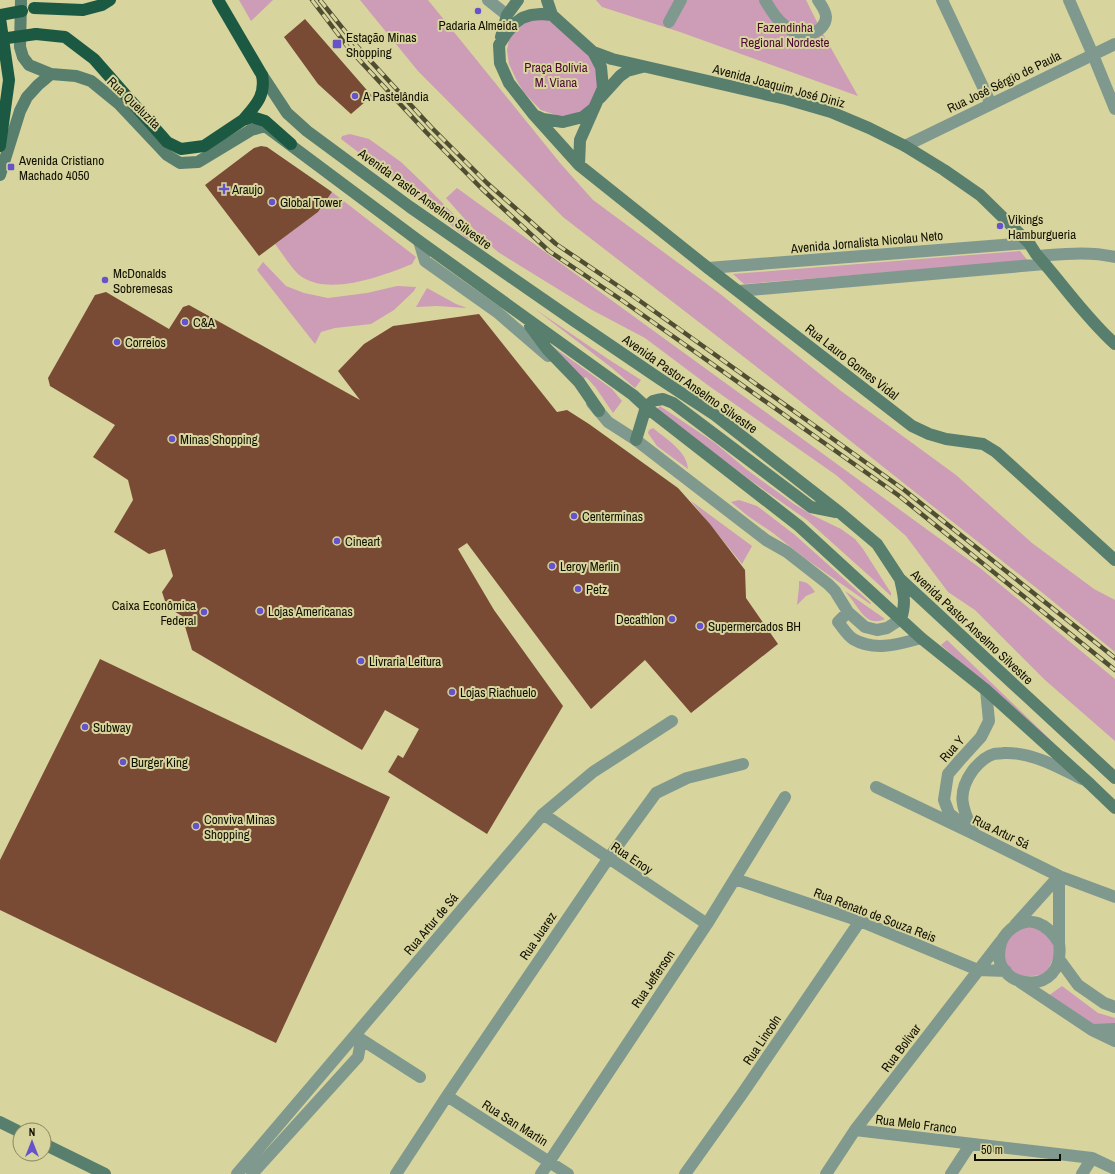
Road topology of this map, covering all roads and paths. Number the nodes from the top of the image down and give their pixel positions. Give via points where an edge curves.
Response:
1 (67, 0) edge
2 (110, 0) edge
3 (218, 0) edge
4 (488, 0) edge
5 (518, 0) edge
6 (547, 0) edge
7 (681, 0) edge
8 (766, 0) edge
9 (818, 0) edge
10 (942, 0) edge
11 (1069, 0) edge
12 (26, 6) edge
13 (0, 14) edge
14 (508, 15) junction
15 (552, 15) junction
16 (0, 18) edge
17 (669, 22) dead end
18 (0, 39) edge
19 (1115, 44) edge
20 (499, 45) junction
21 (593, 52) junction
22 (1093, 55) junction
23 (643, 66) junction
24 (51, 74) junction
25 (262, 75) junction
26 (596, 104) junction
27 (991, 104) junction
28 (1115, 108) edge
29 (534, 115) junction
30 (243, 120) junction
31 (1, 124) edge
32 (291, 144) junction
33 (0, 146) edge
34 (905, 146) junction
35 (579, 165) junction
36 (0, 175) edge
37 (418, 241) junction
38 (1029, 243) junction
39 (1115, 256) edge
40 (1042, 260) junction
41 (708, 268) junction
42 (739, 291) junction
43 (524, 317) junction
44 (1115, 344) edge
45 (646, 407) junction
46 (599, 411) junction
47 (636, 440) junction
48 (839, 512) junction
49 (1115, 560) edge
50 (900, 579) junction
51 (848, 612) junction
52 (901, 619) junction
53 (921, 638) junction
54 (986, 690) junction
55 (672, 721) dead end
56 (743, 764) dead end
57 (1115, 778) edge
58 (1090, 784) junction
59 (876, 788) dead end
60 (785, 797) dead end
61 (1115, 808) edge
62 (543, 814) junction
63 (974, 834) junction
64 (608, 859) junction
65 (1059, 876) junction
66 (735, 879) junction
67 (1115, 897) edge
68 (860, 921) junction
69 (707, 924) junction
70 (1015, 926) junction
71 (1001, 941) junction
72 (1058, 943) junction
73 (1059, 959) junction
74 (978, 970) junction
75 (1006, 971) junction
76 (1019, 981) junction
77 (1115, 1007) edge
78 (1115, 1029) edge
79 (1092, 1030) junction
80 (356, 1037) junction
81 (1115, 1041) edge
82 (420, 1077) dead end
83 (447, 1096) junction
84 (0, 1122) edge
85 (12, 1128) edge
86 (856, 1130) junction
87 (970, 1145) junction
88 (52, 1148) edge
89 (1092, 1158) junction
90 (550, 1161) junction
91 (1115, 1169) edge
92 (106, 1174) edge
93 (237, 1174) edge
94 (252, 1174) edge
95 (396, 1174) edge
96 (541, 1174) edge
97 (568, 1174) edge
98 (685, 1174) edge
99 (826, 1174) edge
100 (951, 1174) edge
101 (1082, 1174) edge

1 - 12 highway
2 - 12 highway via 83,10
3 - 25 highway
4 - 14 street
5 - 14 main road
6 - 15 main road
7 - 17 street
8 - 9 street via 771,11 784,25 800,34 817,32 824,25 826,14
10 - 27 street
11 - 22 street
12 - 13 highway, bridge
12 - 24 main road, Rua Queluzita via 20,48 23,57 29,65
14 - 20 main road
15 - 20 main road via 541,14 522,18 514,24
15 - 21 main road
16 - 31 highway via 9,80
18 - 30 highway, bridge via 36,34 65,37 94,59 167,142 181,149 204,146
19 - 22 street, Rua José Sérgio de Paula
20 - 29 main road via 503,71 509,83
21 - 23 main road, Avenida Joaquim José Diniz
21 - 26 main road via 601,67 603,88
22 - 27 street, Rua José Sérgio de Paula
22 - 28 street
23 - 26 main road via 620,76
23 - 34 main road, Avenida Joaquim José Diniz via 831,112
24 - 32 main road, Rua Queluzita via 76,76 91,81 118,104 167,155 180,163 198,162 251,130 265,126
24 - 36 main road via 27,97 20,111
25 - 30 highway via 264,86 261,97
25 - 48 main road, Avenida Pastor Anselmo Silvestre via 287,113 307,131 410,207 572,320 715,415
26 - 29 main road via 583,117 563,122
26 - 35 main road via 580,140
27 - 34 street, Rua José Sérgio de Paula
29 - 35 main road, Rua Lauro Gomes Vidal
30 - 32 highway via 252,117 265,121
31 - 33 highway
32 - 37 main road
34 - 38 main road, Avenida Joaquim José Diniz via 980,195
35 - 41 main road, Rua Lauro Gomes Vidal
37 - 43 main road
37 - 46 street via 425,261 497,312 544,352
38 - 40 main road, Avenida Joaquim José Diniz
38 - 41 street, Avenida Jornalista Nicolau Neto
39 - 40 street via 1078,253
40 - 42 street
40 - 44 main road, Avenida Joaquim José Diniz via 1086,316
41 - 42 main road, Rua Lauro Gomes Vidal
42 - 49 main road, Rua Lauro Gomes Vidal via 912,426 946,439 982,444 996,452
43 - 45 main road
43 - 46 main road via 547,349 579,382
45 - 47 main road
45 - 48 main road via 654,400 663,399 673,403 811,506
45 - 52 main road via 799,526
46 - 47 street via 608,422
47 - 51 street via 828,584
48 - 50 main road, Avenida Pastor Anselmo Silvestre via 877,544
50 - 52 main road via 905,607
50 - 57 main road, Avenida Pastor Anselmo Silvestre
51 - 52 street via 865,627 877,630 887,628
51 - 53 street via 838,622 852,638 867,645 883,646
52 - 53 main road
53 - 54 main road
54 - 58 main road
54 - 63 street, Rua Y via 988,721 981,737 948,774 944,800 949,813
55 - 62 street, Rua Artur de Sá via 593,772
56 - 64 street, Rua Juarez via 687,778 656,793
58 - 61 main road
58 - 63 street via 1050,763 1014,753 994,754 978,763 966,780 962,795 964,811
59 - 63 street, Rua Artur Sá
60 - 66 street, Rua Jefferson
62 - 64 street, Rua Enoy
62 - 80 street, Rua Artur de Sá
63 - 65 street, Rua Artur Sá
64 - 69 street, Rua Enoy
64 - 83 street, Rua Juarez
65 - 67 street, Rua Artur Sá
65 - 70 street
65 - 72 street
66 - 68 street, Rua Renato de Souza Reis
66 - 69 street, Rua Jefferson
68 - 74 street, Rua Renato de Souza Reis
68 - 98 street, Rua Lincoln
69 - 90 street, Rua Jefferson
70 - 71 street
70 - 72 street via 1025,922 1036,923 1054,934
71 - 74 street, Rua Bolívar
71 - 75 street via 1000,960
72 - 73 street
73 - 76 street via 1054,971 1047,978 1038,982
73 - 77 street via 1078,985 1104,1003
74 - 75 street, Rua Renato de Souza Reis
74 - 86 street, Rua Bolívar
75 - 76 street
76 - 79 street
78 - 79 street
79 - 81 street
80 - 82 street
80 - 93 street, Rua Artur de Sá
80 - 94 street via 360,1046 358,1057
83 - 90 street, Rua San Martin
83 - 95 street, Rua Juarez
84 - 85 main road
86 - 87 street, Rua Melo Franco
86 - 99 street, Rua Bolívar
87 - 89 street, Rua Melo Franco
87 - 100 street
88 - 92 main road
89 - 91 street, Rua Melo Franco
89 - 101 street
90 - 96 street, Rua Jefferson
90 - 97 street, Rua San Martin

